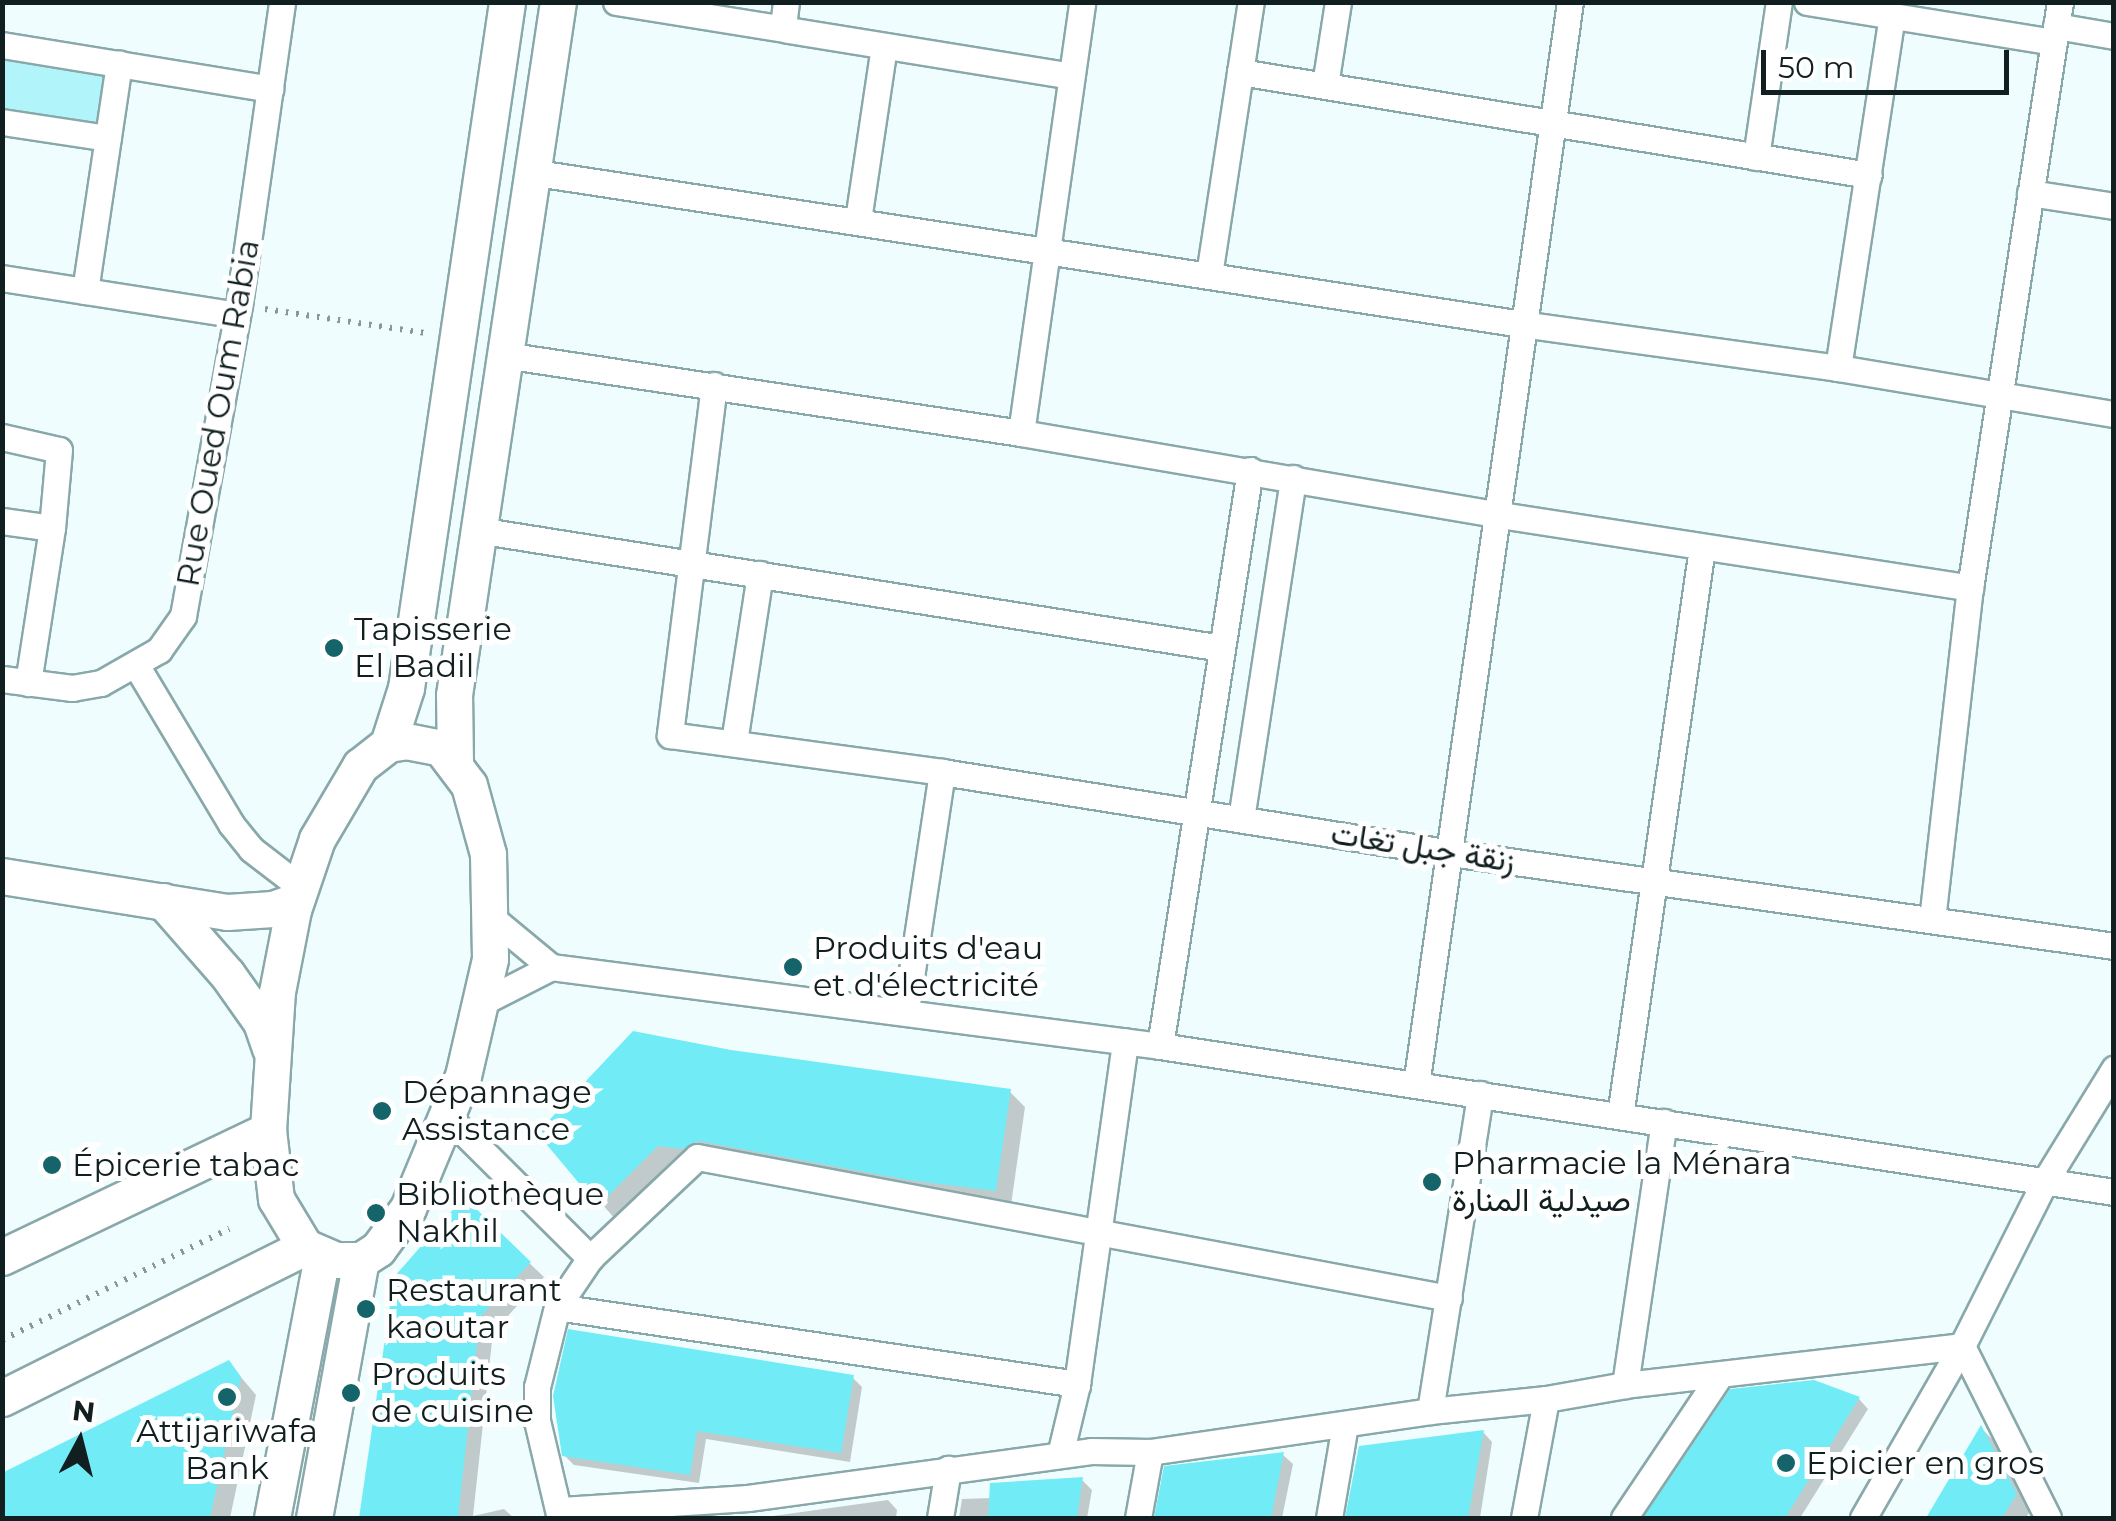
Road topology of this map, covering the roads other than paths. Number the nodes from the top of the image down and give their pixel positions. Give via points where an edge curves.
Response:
1 (282, 2) edge
2 (507, 2) edge
3 (558, 2) edge
4 (616, 2) edge
5 (786, 2) edge
6 (1082, 2) edge
7 (1250, 2) edge
8 (1338, 2) edge
9 (1570, 2) edge
10 (1778, 2) edge
11 (1807, 2) edge
12 (1892, 16) junction
13 (2056, 24) edge
14 (784, 29) junction
15 (2114, 36) edge
16 (2, 45) edge
17 (884, 47) junction
18 (120, 64) junction
19 (1240, 72) junction
20 (1071, 76) junction
21 (1325, 86) junction
22 (270, 88) junction
23 (2, 122) edge
24 (1552, 123) junction
25 (108, 138) junction
26 (1756, 157) junction
27 (530, 172) junction
28 (1869, 175) junction
29 (2030, 193) junction
30 (2114, 206) edge
31 (858, 220) junction
32 (1044, 249) junction
33 (1209, 275) junction
34 (2, 278) edge
35 (85, 291) junction
36 (238, 310) junction
37 (1522, 324) junction
38 (504, 355) junction
39 (1838, 368) junction
40 (714, 385) junction
41 (1999, 396) junction
42 (2114, 414) edge
43 (1020, 433) junction
44 (2, 437) edge
45 (1250, 470) junction
46 (1293, 478) junction
47 (1494, 514) junction
48 (2, 522) edge
49 (52, 528) junction
50 (476, 530) junction
51 (1702, 548) junction
52 (693, 562) junction
53 (760, 574) junction
54 (1970, 588) junction
55 (1222, 648) junction
56 (136, 664) junction
57 (15, 681) edge
58 (734, 742) junction
59 (388, 744) junction
60 (455, 763) junction
61 (942, 772) junction
62 (1198, 812) junction
63 (1240, 819) junction
64 (1452, 853) junction
65 (2, 876) edge
66 (1656, 880) junction
67 (297, 893) junction
68 (163, 901) junction
69 (492, 918) junction
70 (1932, 920) junction
71 (2114, 946) edge
72 (551, 966) junction
73 (482, 1002) junction
74 (906, 1010) junction
75 (1125, 1042) junction
76 (1160, 1046) junction
77 (270, 1049) junction
78 (2114, 1069) edge
79 (1416, 1085) junction
80 (1480, 1094) junction
81 (1620, 1116) junction
82 (449, 1118) junction
83 (1664, 1122) junction
84 (268, 1130) junction
85 (2045, 1181) junction
86 (2114, 1192) edge
87 (1098, 1234) junction
88 (314, 1251) junction
89 (2, 1257) edge
90 (590, 1258) junction
91 (361, 1260) junction
92 (1449, 1298) junction
93 (556, 1307) junction
94 (1962, 1346) junction
95 (1720, 1375) junction
96 (1077, 1384) junction
97 (1625, 1385) junction
98 (2, 1398) edge
99 (1546, 1400) junction
100 (1430, 1411) junction
101 (1345, 1424) junction
102 (1150, 1452) junction
103 (1060, 1455) junction
104 (948, 1469) junction
105 (746, 1508) edge
106 (561, 1514) edge
107 (272, 1518) edge
108 (314, 1518) edge
109 (940, 1518) edge
110 (1138, 1518) edge
111 (1329, 1518) edge
112 (1524, 1518) edge
113 (1624, 1518) edge
114 (1863, 1518) edge
115 (2048, 1518) edge

1 - 22 street, Rue Oued Oum Rabia
2 - 59 street via 406,688
3 - 27 street
4 - 14 street
5 - 14 street
6 - 20 street
7 - 19 street
8 - 21 street
9 - 24 street
10 - 26 street
11 - 12 street
12 - 13 street
12 - 28 street
13 - 15 street
13 - 29 street
14 - 17 street
16 - 18 street
17 - 20 street
17 - 31 street
18 - 22 street
18 - 25 street
19 - 21 street
19 - 33 street
20 - 32 street
21 - 24 street
22 - 36 street, Rue Oued Oum Rabia
23 - 25 street
24 - 26 street
24 - 37 street
25 - 35 street
26 - 28 street
27 - 31 street
27 - 38 street
28 - 39 street
29 - 30 street
29 - 41 street
31 - 32 street
32 - 33 street
32 - 43 street
33 - 37 street
34 - 35 street
35 - 36 street
36 - 56 street, Rue Oued Oum Rabia via 183,616 160,650
37 - 39 street
37 - 47 street
38 - 40 street
38 - 50 street
39 - 41 street
40 - 43 street
40 - 52 street
41 - 42 street
41 - 54 street
43 - 45 street
44 - 49 street via 59,450
45 - 46 street
45 - 55 street
46 - 47 street
46 - 63 street
47 - 51 street
47 - 64 street
48 - 49 street
49 - 57 street
50 - 52 street
50 - 60 street via 454,695
51 - 54 street
51 - 66 street
52 - 53 street
52 - 58 street, زنقة جبل تغات via 670,735
53 - 55 street
53 - 58 street
54 - 70 street
55 - 62 street
56 - 57 street, Rue Oued Oum Rabia via 86,688
56 - 67 street via 231,824
58 - 61 street, زنقة جبل تغات
59 - 60 street via 424,743
59 - 67 street via 340,794
60 - 69 street via 481,822
61 - 62 street, زنقة جبل تغات
61 - 74 street
62 - 63 street, زنقة جبل تغات
62 - 76 street
63 - 64 street, زنقة جبل تغات
64 - 66 street, زنقة جبل تغات
64 - 79 street
65 - 68 street
66 - 70 street, زنقة جبل تغات
66 - 81 street
67 - 68 street via 273,909 226,912
67 - 77 street
68 - 77 street via 227,974
69 - 72 street
69 - 73 street
70 - 71 street, زنقة جبل تغات
72 - 73 street
72 - 74 street
73 - 82 street
74 - 75 street
75 - 76 street
75 - 87 street
76 - 79 street
77 - 84 street
78 - 85 street
79 - 80 street
80 - 81 street
80 - 92 street
81 - 83 street
82 - 90 street
82 - 91 street via 400,1220
83 - 85 street
83 - 97 street
84 - 88 street via 276,1198 284,1218
84 - 89 street
85 - 86 street
85 - 94 street
87 - 90 street via 705,1157 686,1165
87 - 92 street
87 - 96 street
88 - 91 street
88 - 98 street
88 - 107 street
90 - 93 street
91 - 108 street
92 - 100 street
93 - 96 street
93 - 106 street via 537,1386 537,1422
94 - 95 street
94 - 114 street
94 - 115 street
95 - 97 street
95 - 113 street
96 - 103 street
97 - 99 street
99 - 100 street
99 - 112 street
100 - 101 street
101 - 102 street
101 - 111 street
102 - 103 street
102 - 110 street
103 - 104 street
104 - 105 street
104 - 109 street
105 - 106 street

